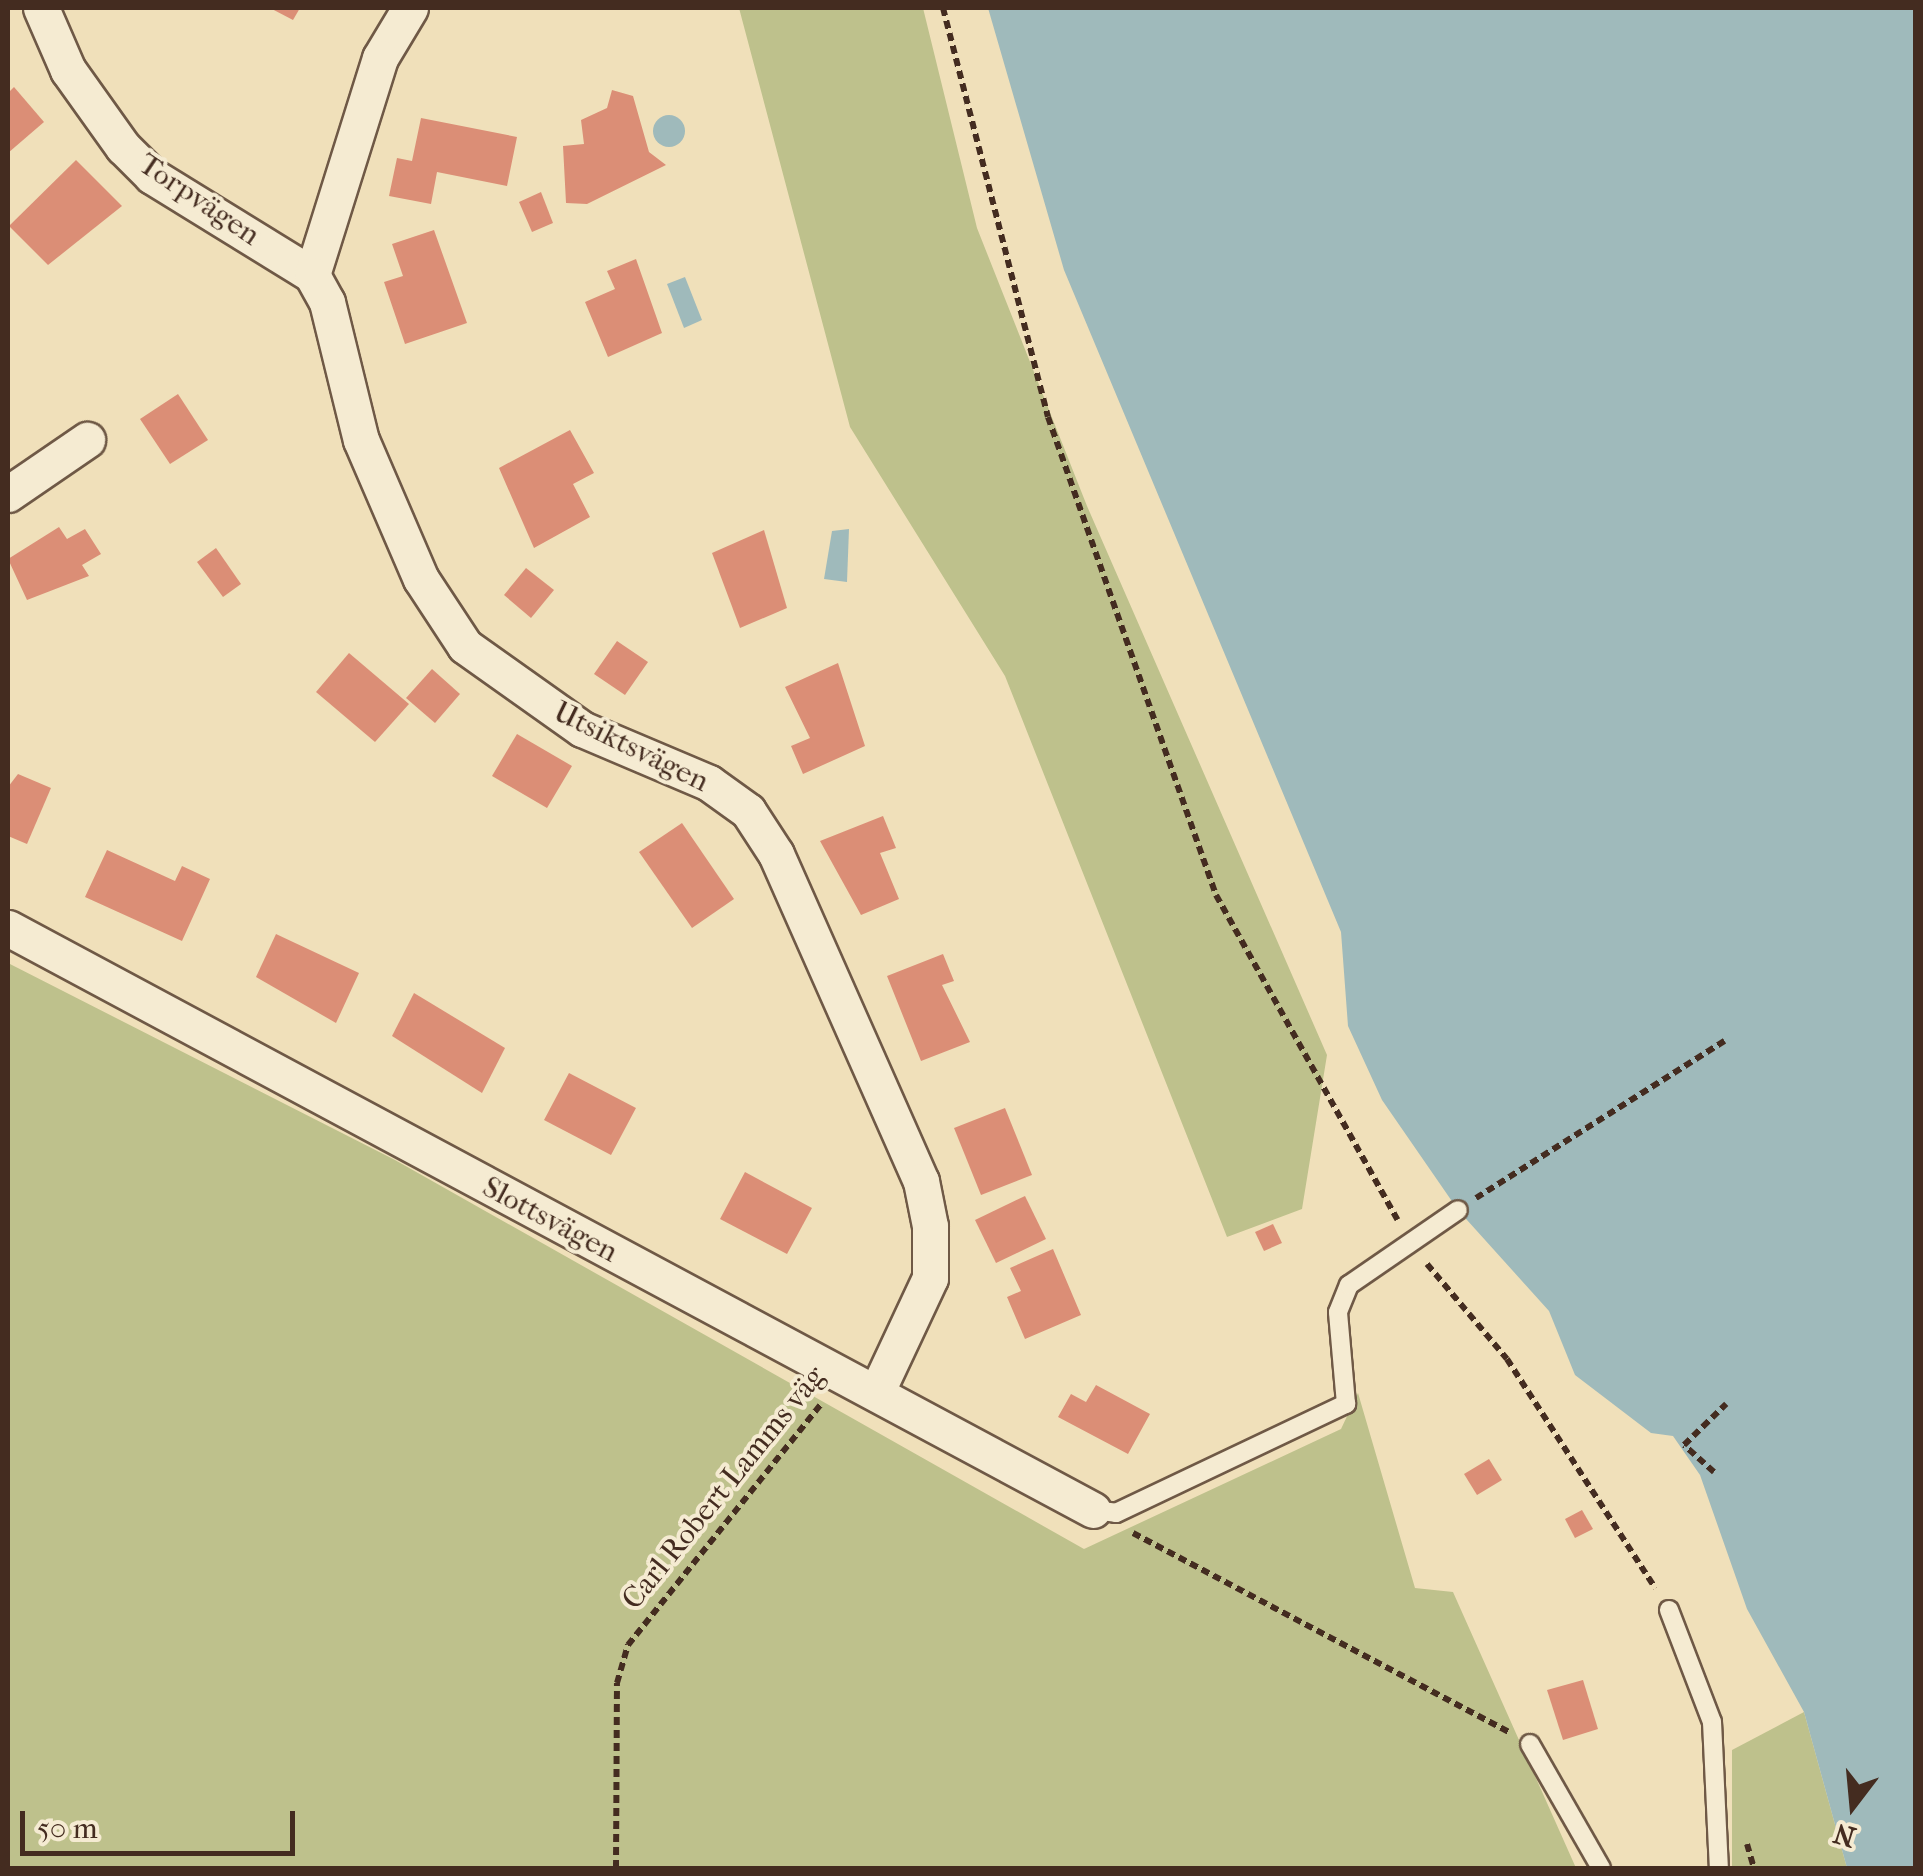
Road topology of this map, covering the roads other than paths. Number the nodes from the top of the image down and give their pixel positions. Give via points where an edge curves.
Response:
1 (41, 8) edge
2 (410, 8) edge
3 (312, 275) junction
4 (86, 440) dead end
5 (8, 494) edge
6 (8, 928) edge
7 (1458, 1210) road end
8 (862, 1382) junction
9 (1092, 1510) joint
10 (1670, 1610) road end
11 (1530, 1744) road end
12 (1601, 1868) edge
13 (1719, 1868) edge

1 - 3 street, Torpvägen via 68,70 122,147 152,176
2 - 3 street via 380,58
3 - 8 street, Utsiktsvägen via 390,511 464,646 582,728 709,782 748,811 776,854 921,1182 930,1226 930,1278 915,1322
4 - 5 street
6 - 8 street, Slottsvägen
7 - 9 lane via 1349,1285 1338,1312 1346,1404 1116,1513
8 - 9 street, Slottsvägen
10 - 13 lane via 1712,1722
11 - 12 lane

